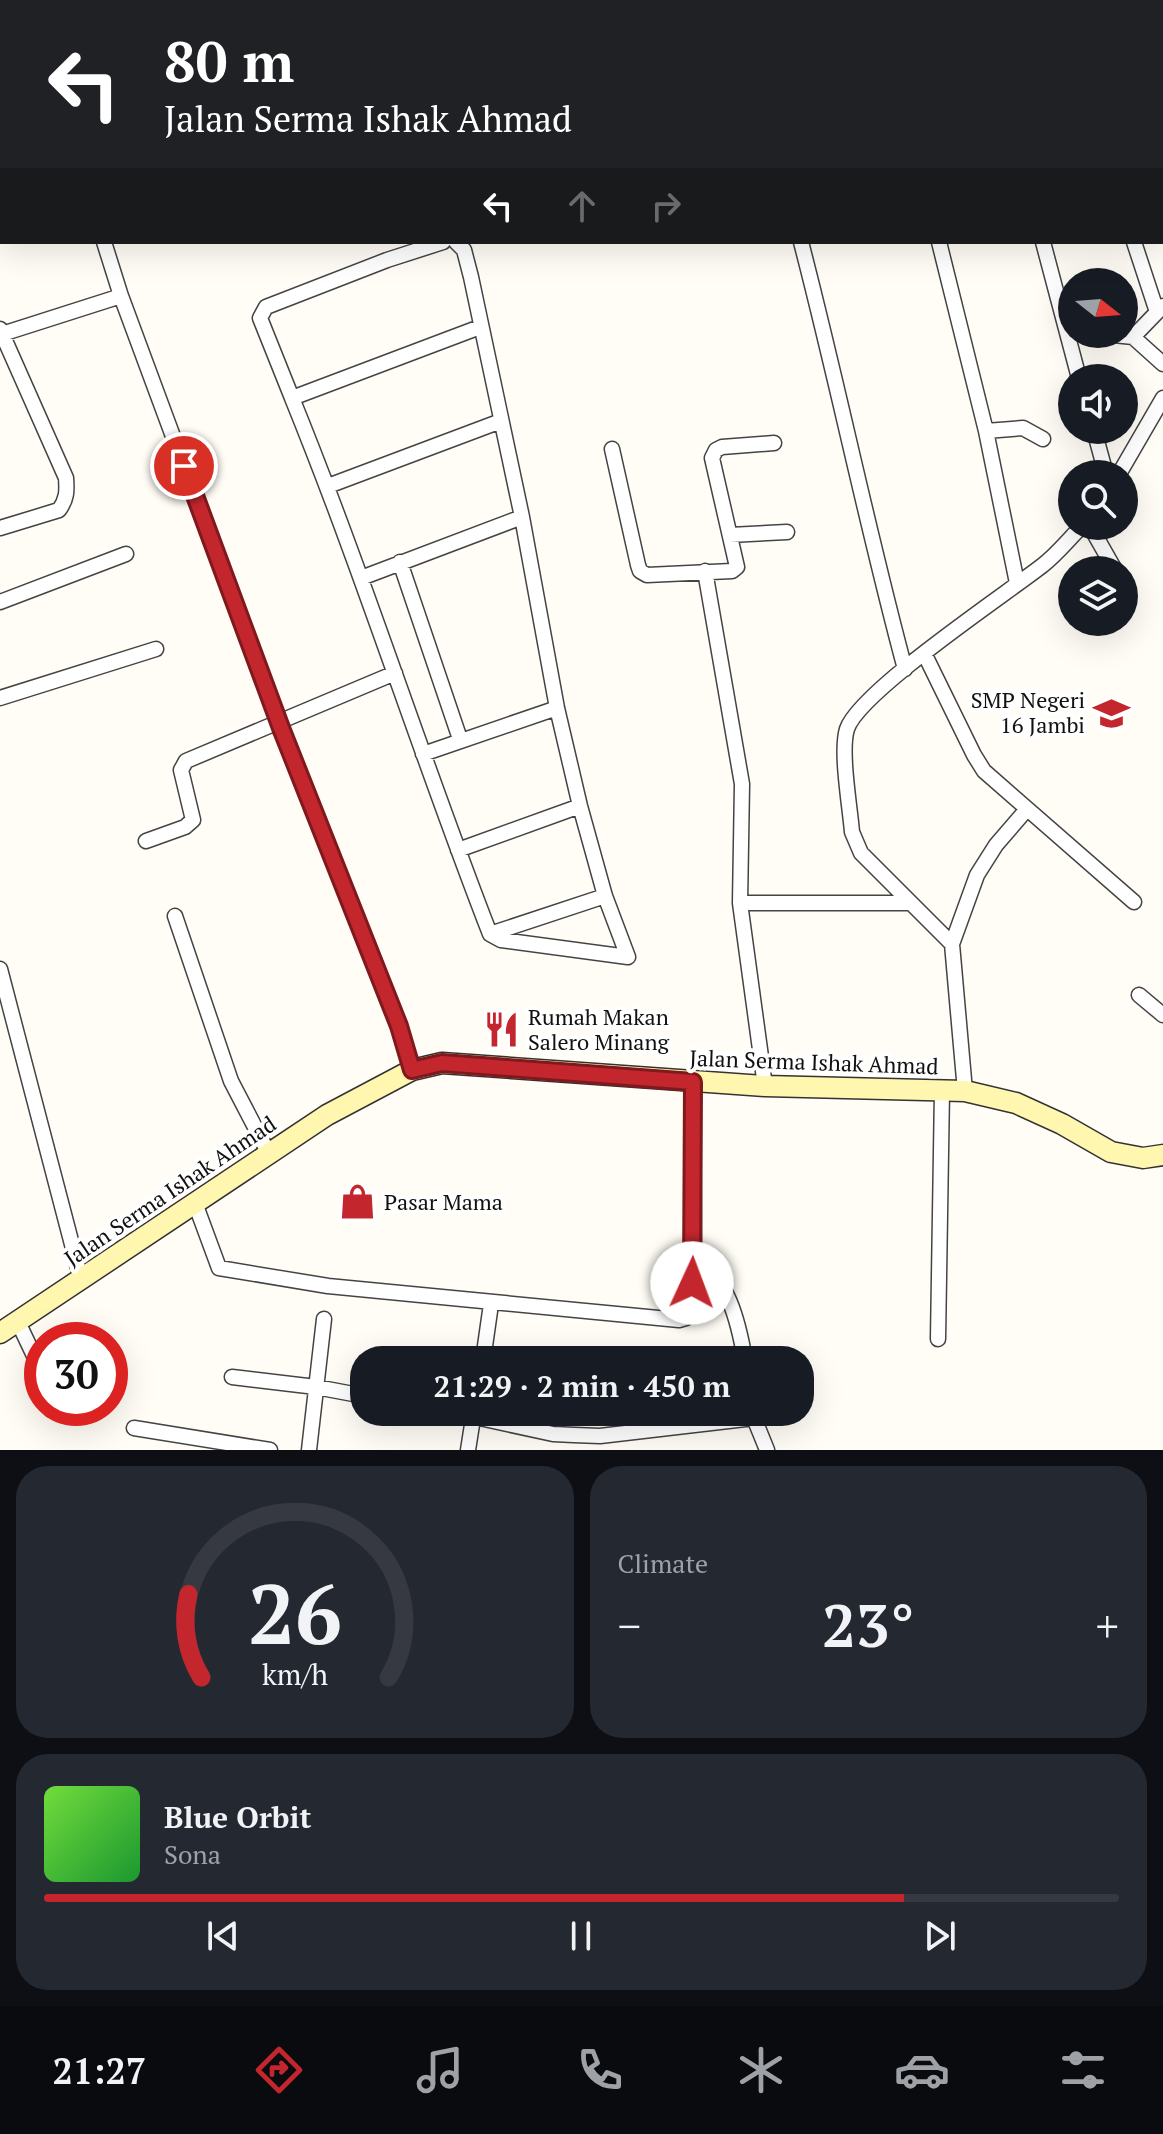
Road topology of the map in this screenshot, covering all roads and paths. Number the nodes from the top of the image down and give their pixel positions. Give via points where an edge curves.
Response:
1 (105, 244) edge
2 (437, 244) edge
3 (458, 244) edge
4 (802, 244) edge
5 (939, 244) edge
6 (1044, 244) edge
7 (1135, 244) edge
8 (1058, 291) edge
9 (121, 296) junction
10 (1160, 309) edge
11 (480, 327) junction
12 (1, 331) edge
13 (1138, 332) edge
14 (1138, 342) edge
15 (1163, 364) edge
16 (7, 368) edge
17 (292, 398) junction
18 (1163, 398) edge
19 (501, 421) junction
20 (986, 431) junction
21 (1043, 439) dead end
22 (774, 443) dead end
23 (612, 449) dead end
24 (1127, 460) edge
25 (328, 486) junction
26 (522, 517) junction
27 (0, 528) edge
28 (787, 532) dead end
29 (730, 535) junction
30 (1068, 540) edge
31 (126, 554) dead end
32 (400, 562) junction
33 (705, 571) junction
34 (361, 578) junction
35 (1017, 583) junction
36 (0, 602) edge
37 (156, 649) dead end
38 (925, 655) junction
39 (905, 669) junction
40 (395, 673) junction
41 (0, 698) edge
42 (557, 708) junction
43 (278, 721) junction
44 (460, 739) junction
45 (423, 754) junction
46 (580, 806) junction
47 (1027, 809) junction
48 (146, 841) dead end
49 (458, 850) junction
50 (605, 896) junction
51 (1134, 902) dead end
52 (740, 903) junction
53 (911, 903) junction
54 (175, 916) dead end
55 (490, 934) junction
56 (952, 944) junction
57 (0, 972) edge
58 (1139, 995) dead end
59 (1163, 1015) edge
60 (412, 1070) junction
61 (693, 1082) junction
62 (765, 1086) junction
63 (942, 1090) junction
64 (965, 1091) junction
65 (269, 1154) junction
66 (1163, 1155) edge
67 (195, 1203) junction
68 (694, 1254) junction
69 (81, 1279) junction
70 (490, 1311) dead end
71 (324, 1319) dead end
72 (18, 1322) junction
73 (0, 1333) edge
74 (24, 1335) edge
75 (938, 1339) dead end
76 (485, 1346) edge
77 (743, 1346) edge
78 (232, 1377) dead end
79 (316, 1387) junction
80 (350, 1393) edge
81 (472, 1426) edge
82 (521, 1426) edge
83 (673, 1426) edge
84 (758, 1426) edge
85 (134, 1428) dead end
86 (270, 1450) edge
87 (309, 1450) edge
88 (468, 1450) edge
89 (767, 1450) edge

1 - 9 street
2 - 17 street via 261,312
3 - 11 street via 464,250
4 - 39 street
5 - 20 street
6 - 8 street
7 - 10 street
9 - 12 street
9 - 43 street
10 - 13 street
11 - 17 street
11 - 19 street
12 - 16 street
14 - 15 street
16 - 27 street via 66,478 67,492 59,510
17 - 25 street
18 - 24 street
19 - 25 street
19 - 26 street
20 - 21 street via 1023,428
20 - 35 street
22 - 29 street via 722,447 714,453
23 - 33 street via 640,571
25 - 34 street
26 - 32 street
26 - 42 street
28 - 29 street
29 - 33 street via 737,567
30 - 35 street
31 - 36 street
32 - 34 street
32 - 44 street
33 - 52 street via 742,784
34 - 40 street
35 - 38 street
37 - 41 street
38 - 39 street
38 - 47 street via 979,764
39 - 53 street via 856,711 846,730 845,752 856,843
40 - 43 street
40 - 45 street
42 - 44 street
42 - 46 street
43 - 48 street via 186,761 181,770 193,820
43 - 60 street
44 - 45 street
45 - 49 street
46 - 49 street
46 - 50 street
47 - 51 street
47 - 56 street via 977,875
49 - 55 street
50 - 55 street
50 - 55 street via 628,957 501,940
52 - 53 street
52 - 62 street
53 - 56 street
54 - 65 street via 231,1081
56 - 64 street
57 - 69 street
58 - 59 street
60 - 61 street, Jalan Serma Ishak Ahmad via 442,1063
60 - 65 street, Jalan Serma Ishak Ahmad via 327,1115
61 - 62 street, Jalan Serma Ishak Ahmad
61 - 68 street
62 - 63 street, Jalan Serma Ishak Ahmad
63 - 64 street, Jalan Serma Ishak Ahmad
63 - 75 street
64 - 66 street, Jalan Serma Ishak Ahmad via 1016,1103 1111,1152 1143,1158
65 - 67 street, Jalan Serma Ishak Ahmad
67 - 68 street via 219,1268 328,1286 679,1320 691,1312
67 - 69 street, Jalan Serma Ishak Ahmad
68 - 77 street via 714,1273 738,1318
69 - 72 street, Jalan Serma Ishak Ahmad
70 - 76 street
71 - 79 street
72 - 73 street, Jalan Serma Ishak Ahmad
72 - 74 street
78 - 79 street
79 - 80 street
79 - 87 street
81 - 88 street
82 - 83 street via 600,1436
84 - 89 street
85 - 86 street

